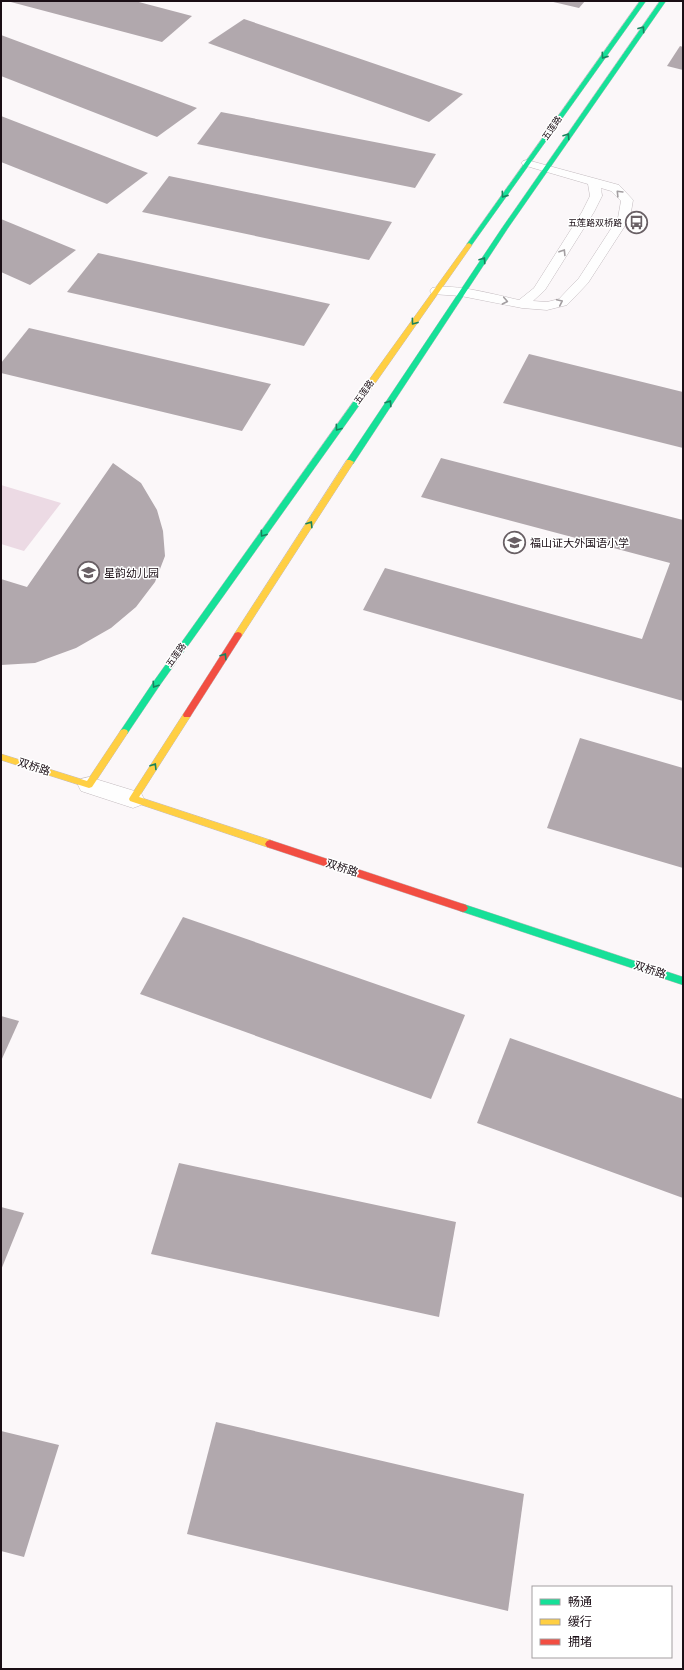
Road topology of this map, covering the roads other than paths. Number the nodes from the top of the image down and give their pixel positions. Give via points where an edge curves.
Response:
1 (643, 1) edge
2 (663, 1) edge
3 (527, 163) junction
4 (546, 168) junction
5 (594, 182) junction
6 (436, 291) junction
7 (461, 292) junction
8 (522, 304) junction
9 (1, 756) edge
10 (89, 785) junction
11 (133, 799) junction
12 (683, 981) edge

1 -> 3 street, 五莲路
4 -> 2 street, 五莲路 via 597,91
3 - 4 lane
3 -> 6 street, 五莲路
4 - 5 lane
7 -> 4 street, 五莲路
8 -> 5 lane via 539,290 588,212 596,196
8 -> 5 lane via 547,306 563,302 584,280 624,218 627,200 615,188
6 - 7 lane
6 -> 10 street, 五莲路 via 156,683
7 -> 8 lane
11 -> 7 street, 五莲路
9 - 10 street, 双桥路
10 - 11 street, 双桥路
11 - 12 street, 双桥路

